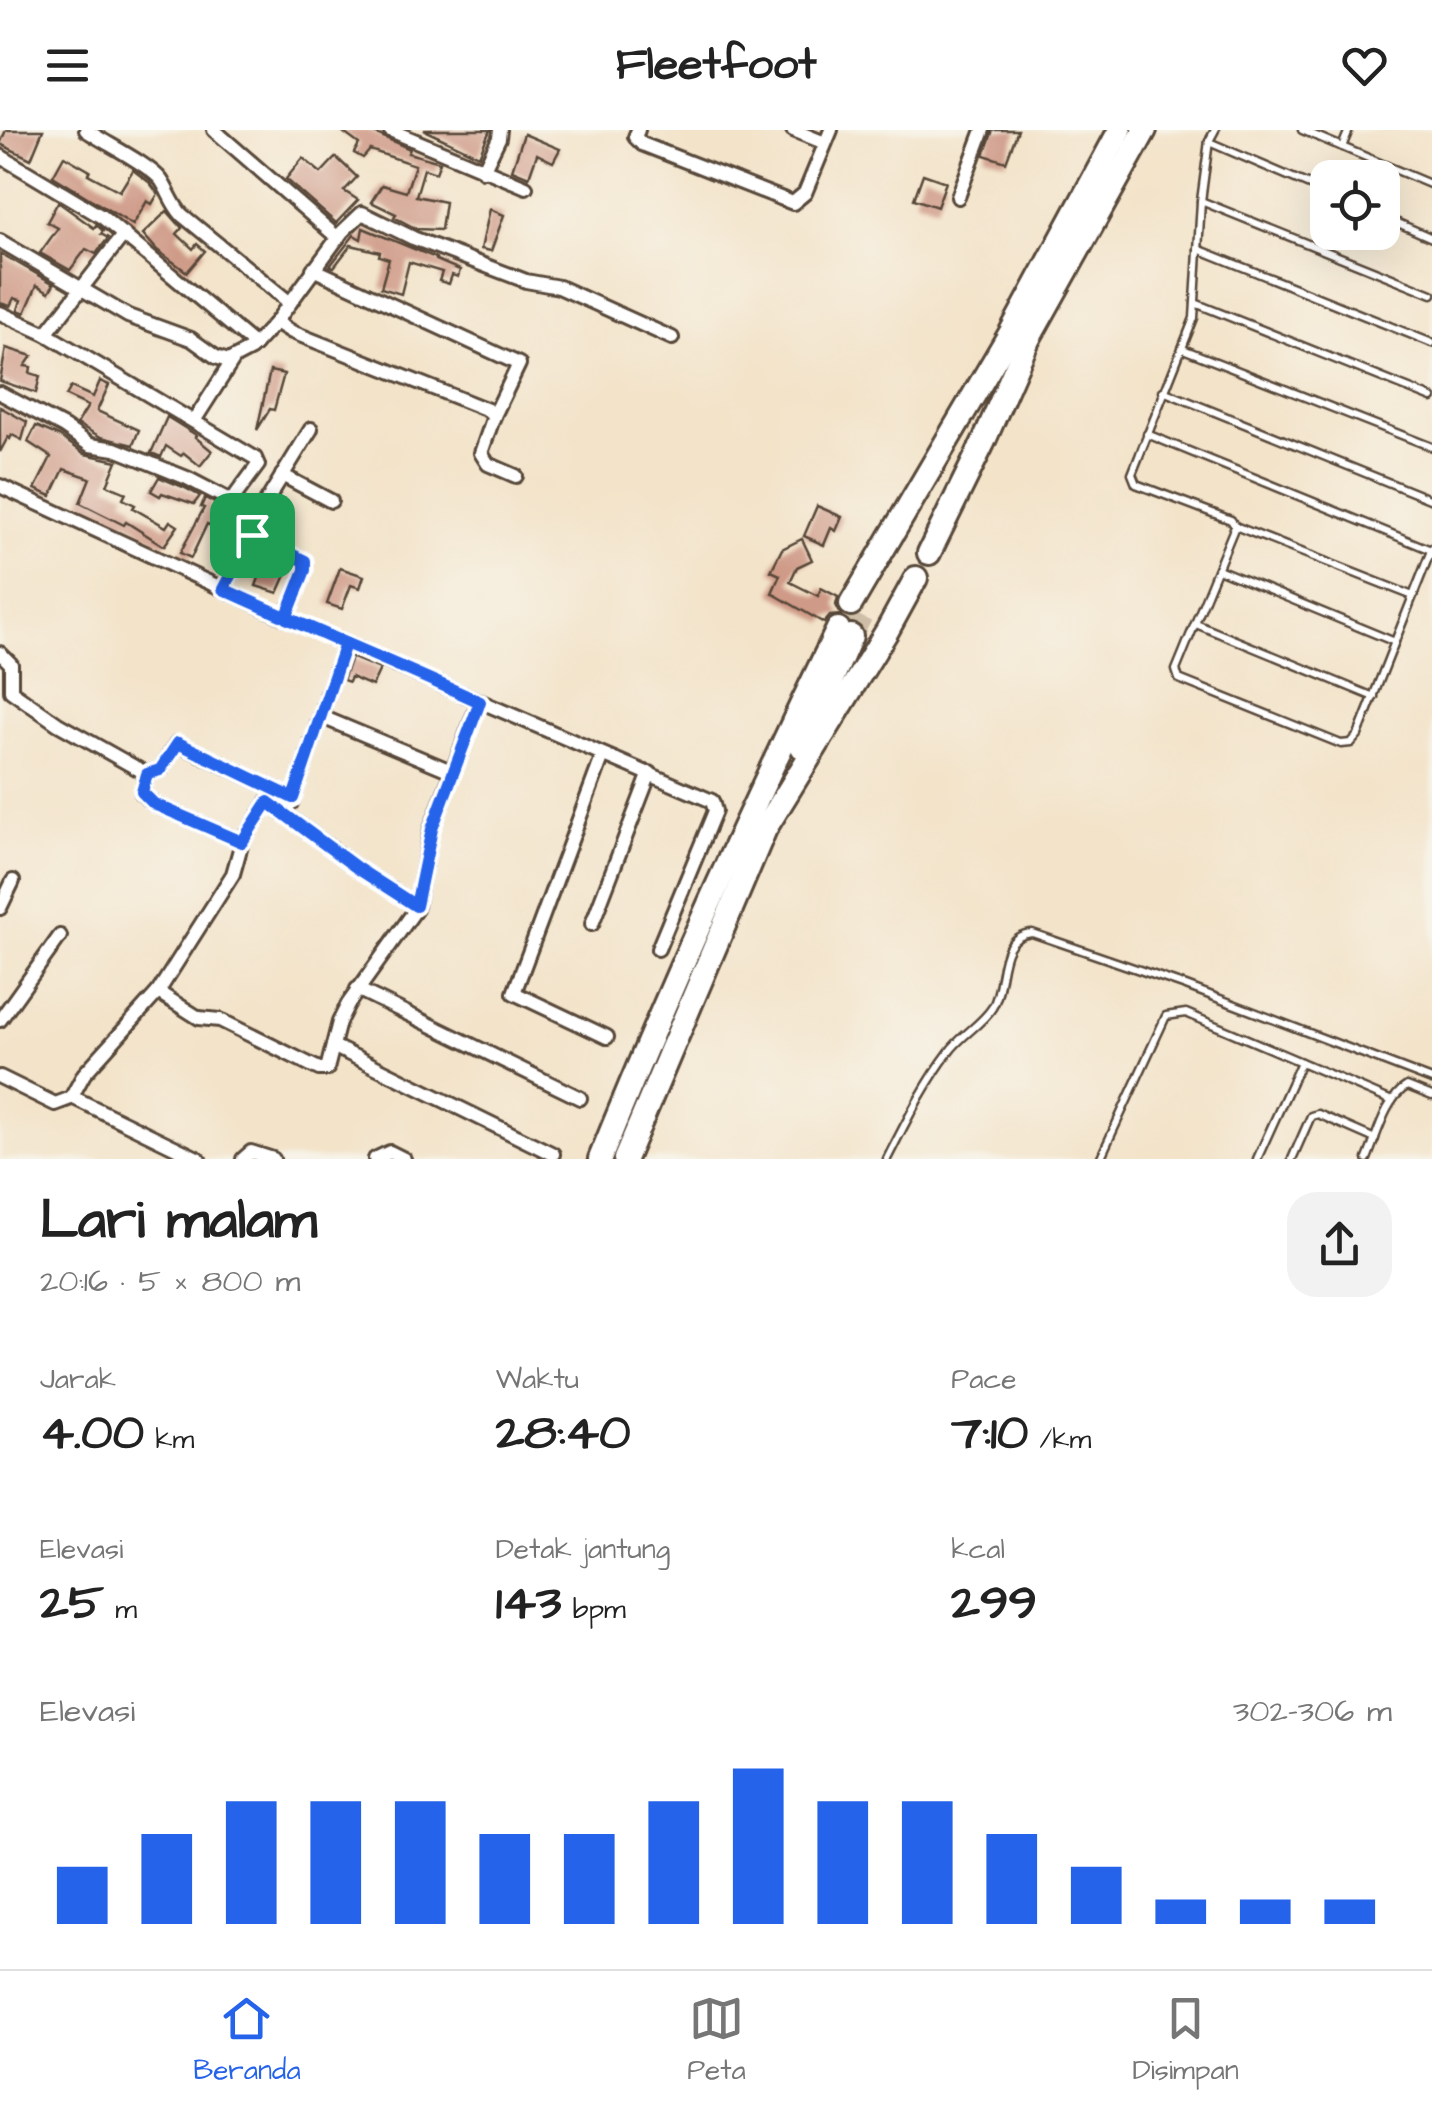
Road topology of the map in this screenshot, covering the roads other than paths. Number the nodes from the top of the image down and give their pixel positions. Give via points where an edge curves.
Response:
1 (86, 130) edge
2 (214, 130) edge
3 (390, 130) edge
4 (500, 130) edge
5 (638, 130) edge
6 (793, 130) edge
7 (983, 130) edge
8 (1120, 130) edge
9 (1145, 130) edge
10 (1215, 130) edge
11 (1302, 130) edge
12 (1349, 130) edge
13 (410, 134) edge
14 (828, 136) edge
15 (1209, 142) junction
16 (1342, 147) junction
17 (0, 156) edge
18 (483, 171) junction
19 (1310, 184) edge
20 (1432, 186) edge
21 (526, 187) dead end
22 (958, 197) dead end
23 (1201, 200) junction
24 (1400, 224) edge
25 (124, 234) junction
26 (338, 238) junction
27 (1432, 238) edge
28 (0, 241) edge
29 (1198, 249) junction
30 (313, 269) junction
31 (82, 288) junction
32 (1432, 294) edge
33 (1195, 303) junction
34 (290, 304) junction
35 (0, 313) edge
36 (276, 322) junction
37 (46, 334) junction
38 (672, 338) dead end
39 (1028, 340) junction
40 (1432, 343) edge
41 (255, 344) junction
42 (1182, 349) junction
43 (232, 360) junction
44 (1163, 390) junction
45 (0, 393) edge
46 (1432, 398) edge
47 (494, 416) junction
48 (194, 421) junction
49 (311, 429) dead end
50 (1147, 434) junction
51 (1432, 447) edge
52 (282, 475) junction
53 (516, 476) dead end
54 (0, 486) edge
55 (232, 500) junction
56 (1432, 500) edge
57 (331, 501) dead end
58 (258, 515) junction
59 (1234, 526) junction
60 (252, 535) junction
61 (1432, 549) edge
62 (929, 552) dead end
63 (1218, 569) junction
64 (916, 578) dead end
65 (223, 589) junction
66 (1413, 596) junction
67 (286, 618) junction
68 (1196, 624) junction
69 (1395, 642) junction
70 (345, 644) junction
71 (0, 653) edge
72 (1374, 696) junction
73 (480, 702) junction
74 (322, 717) junction
75 (603, 755) junction
76 (451, 771) junction
77 (147, 774) junction
78 (650, 774) junction
79 (293, 798) junction
80 (268, 802) junction
81 (765, 829) junction
82 (242, 842) junction
83 (13, 882) dead end
84 (416, 906) junction
85 (0, 908) edge
86 (592, 924) dead end
87 (60, 936) dead end
88 (658, 949) dead end
89 (357, 989) junction
90 (158, 992) junction
91 (0, 1020) edge
92 (607, 1037) dead end
93 (333, 1046) junction
94 (1301, 1062) junction
95 (0, 1077) edge
96 (1432, 1080) edge
97 (72, 1096) junction
98 (1432, 1096) edge
99 (580, 1098) dead end
100 (1392, 1101) junction
101 (1375, 1139) junction
102 (552, 1154) dead end
103 (198, 1159) edge
104 (243, 1159) edge
105 (273, 1159) edge
106 (375, 1159) edge
107 (404, 1159) edge
108 (600, 1159) edge
109 (624, 1159) edge
110 (887, 1159) edge
111 (1100, 1159) edge
112 (1257, 1159) edge
113 (1292, 1159) edge
114 (1366, 1159) edge

1 - 34 street via 155,174 182,215
2 - 26 street
3 - 13 street
4 - 18 street
5 - 14 street via 635,138 642,144 793,203 805,193
6 - 14 street
7 - 22 street
8 - 39 highway via 858,607
9 - 39 highway
10 - 15 lane
11 - 16 lane
12 - 16 lane
13 - 18 street
15 - 19 lane
15 - 23 lane
16 - 20 lane
17 - 25 street
18 - 21 street
23 - 29 lane
23 - 32 lane
24 - 27 lane
25 - 31 street
25 - 41 street
26 - 30 street
26 - 38 street via 362,213 526,281 559,287
28 - 31 street
29 - 33 lane
29 - 40 lane
30 - 34 street
30 - 47 street via 519,364
31 - 37 street
31 - 43 street via 140,322
33 - 42 lane
33 - 46 lane
34 - 36 street
35 - 37 street
36 - 41 street
36 - 47 street
37 - 48 street
39 - 62 highway
41 - 43 street
42 - 44 lane
42 - 51 lane
43 - 48 street
44 - 50 lane
44 - 56 lane
45 - 55 street via 90,445 115,449
47 - 53 street via 482,454 488,464
48 - 55 street via 258,461
49 - 52 street
50 - 59 lane via 1133,481
50 - 61 lane
52 - 57 street
52 - 58 street
54 - 65 street
55 - 58 street
58 - 60 street
59 - 63 lane
59 - 66 lane
60 - 65 street
60 - 67 street via 305,561
61 - 66 lane
63 - 68 lane
63 - 69 lane
64 - 81 highway
65 - 67 street
66 - 69 lane
67 - 70 street
68 - 72 lane
68 - 72 lane via 1176,670 1179,679 1346,744 1358,736
69 - 72 lane
70 - 73 street
70 - 74 street
71 - 77 street via 11,664 12,691
73 - 75 street
73 - 76 street
74 - 76 street
74 - 79 street
75 - 78 street
75 - 92 street via 514,992
76 - 84 street
77 - 79 street via 160,770 178,743
77 - 82 street via 142,792 154,804
78 - 86 street
78 - 88 street via 715,806
79 - 80 street
80 - 82 street
80 - 84 street
81 - 108 highway via 845,632 746,818
81 - 109 highway
82 - 90 street via 233,874
83 - 85 street
84 - 89 street
87 - 91 street
89 - 93 street
89 - 99 street
90 - 93 street via 199,1018 220,1020 321,1070
90 - 97 street
93 - 102 street
94 - 100 lane
94 - 111 lane via 1186,1012 1166,1016
94 - 112 lane
95 - 97 street via 55,1104
96 - 110 lane via 1186,986 1022,934 1008,947 993,1006 950,1050
97 - 103 street
98 - 100 lane via 1408,1086
100 - 101 lane
101 - 113 lane via 1318,1114 1311,1116
101 - 114 lane
104 - 105 street via 251,1152
106 - 107 street via 390,1152

